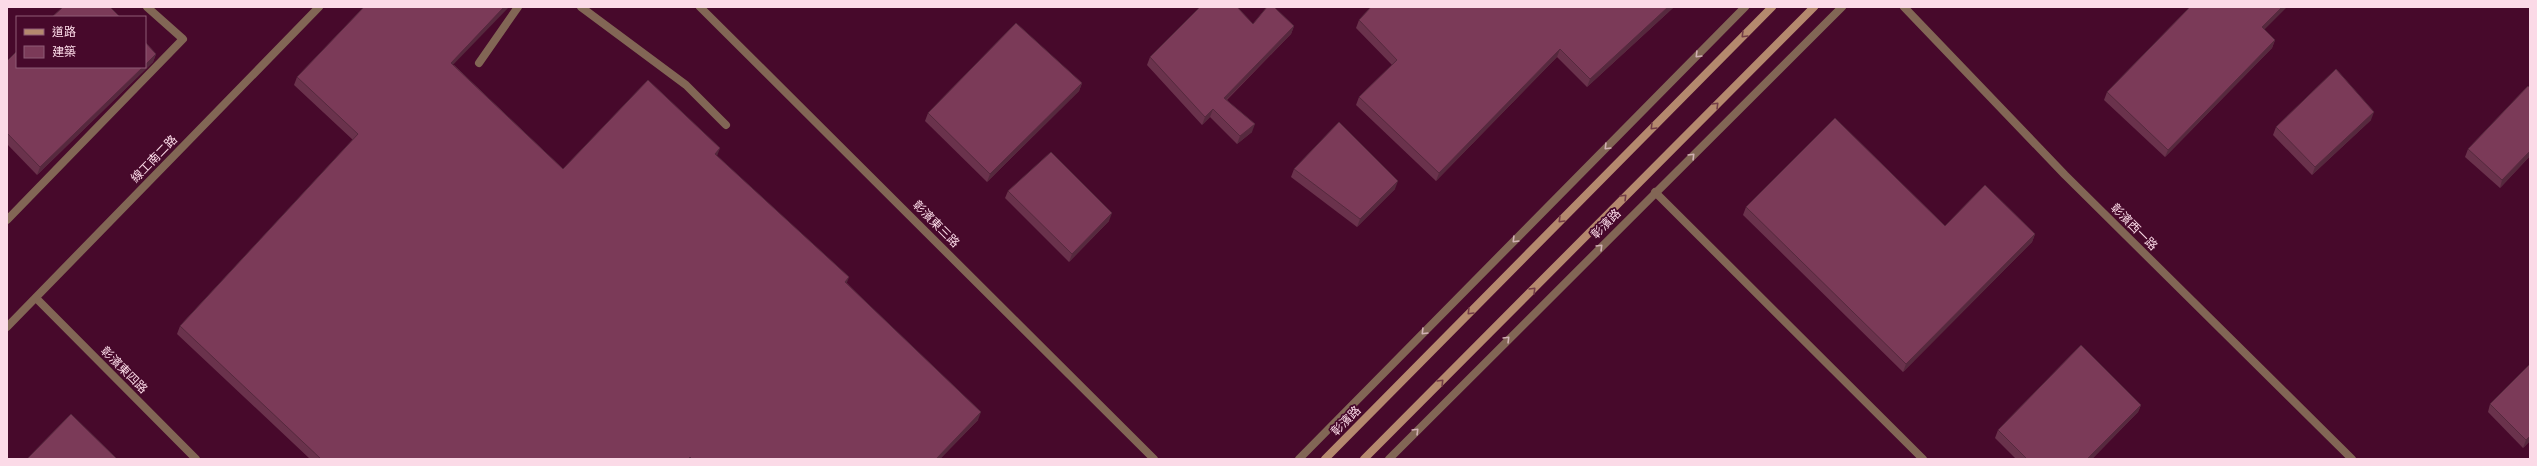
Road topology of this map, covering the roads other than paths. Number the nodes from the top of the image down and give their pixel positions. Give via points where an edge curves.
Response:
1 (147, 7) edge
2 (319, 7) edge
3 (518, 7) edge
4 (581, 7) edge
5 (700, 7) edge
6 (1745, 7) edge
7 (1772, 7) edge
8 (1814, 7) edge
9 (1842, 7) edge
10 (1904, 7) edge
11 (479, 64) dead end
12 (726, 125) dead end
13 (1655, 192) junction
14 (7, 220) edge
15 (36, 298) junction
16 (7, 327) edge
17 (196, 459) edge
18 (1154, 459) edge
19 (1299, 459) edge
20 (1325, 459) edge
21 (1364, 459) edge
22 (1389, 459) edge
23 (1924, 459) edge
24 (2352, 459) edge

1 - 14 street via 183,39
2 - 15 street, 線工南二路
3 - 11 street
4 - 12 street via 686,85
5 - 18 street, 彰濱東三路
6 -> 19 street, 彰濱路
7 -> 20 street, 彰濱路
21 -> 8 street, 彰濱路
13 -> 9 street, 彰濱路
10 - 24 street, 彰濱西一路 via 2065,175
22 -> 13 street, 彰濱路
13 - 23 street
15 - 16 street, 線工南二路
15 - 17 street, 彰濱東四路

